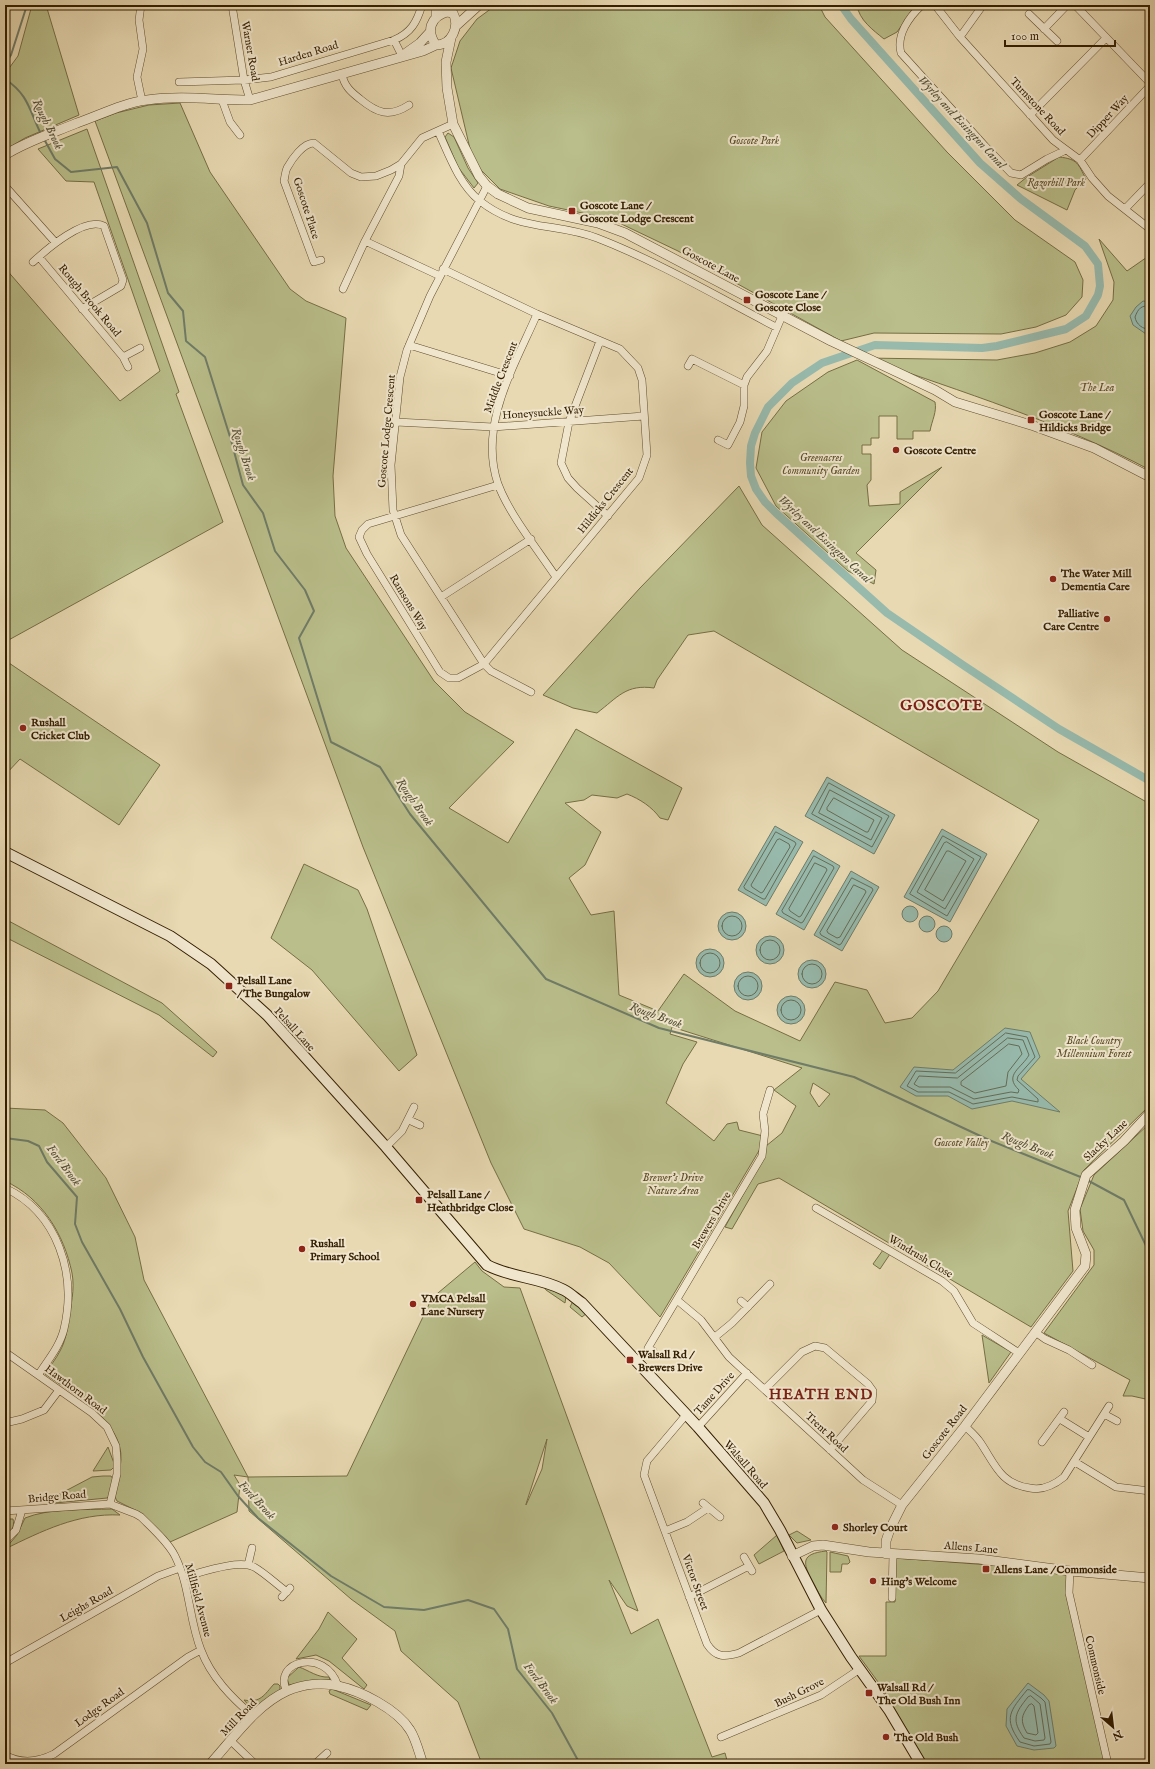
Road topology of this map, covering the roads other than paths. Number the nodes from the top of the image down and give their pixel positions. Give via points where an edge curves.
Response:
1 (141, 5) edge
2 (232, 5) edge
3 (422, 5) edge
4 (436, 5) edge
5 (922, 5) edge
6 (935, 5) edge
7 (983, 5) edge
8 (1067, 5) edge
9 (1075, 5) edge
10 (477, 6) edge
11 (451, 10) edge
12 (1029, 14) dead end
13 (436, 17) junction
14 (457, 25) junction
15 (1044, 29) junction
16 (431, 31) junction
17 (960, 37) junction
18 (451, 38) junction
19 (1106, 38) junction
20 (394, 40) junction
21 (1057, 41) dead end
22 (437, 45) junction
23 (402, 56) junction
24 (446, 62) junction
25 (342, 74) junction
26 (244, 80) junction
27 (179, 82) dead end
28 (1150, 82) edge
29 (1150, 86) edge
30 (222, 100) junction
31 (250, 100) junction
32 (142, 101) junction
33 (409, 105) dead end
34 (1030, 115) junction
35 (453, 124) junction
36 (438, 131) junction
37 (240, 135) dead end
38 (1066, 150) junction
39 (5, 155) edge
40 (1080, 160) junction
41 (401, 164) junction
42 (1150, 183) edge
43 (5, 186) edge
44 (487, 186) junction
45 (479, 200) junction
46 (1125, 209) junction
47 (1150, 229) edge
48 (365, 241) junction
49 (55, 242) junction
50 (39, 256) junction
51 (321, 260) dead end
52 (678, 260) junction
53 (33, 262) dead end
54 (443, 269) junction
55 (672, 273) junction
56 (440, 276) junction
57 (342, 289) dead end
58 (82, 309) junction
59 (537, 314) junction
60 (782, 316) junction
61 (776, 327) junction
62 (600, 341) junction
63 (410, 345) junction
64 (140, 348) dead end
65 (123, 357) junction
66 (688, 366) dead end
67 (128, 367) dead end
68 (510, 376) junction
69 (744, 385) junction
70 (644, 416) junction
71 (396, 422) junction
72 (569, 422) junction
73 (493, 427) junction
74 (718, 440) dead end
75 (1150, 477) edge
76 (498, 484) junction
77 (395, 516) junction
78 (608, 516) junction
79 (531, 539) junction
80 (556, 577) junction
81 (441, 597) junction
82 (484, 664) junction
83 (531, 692) dead end
84 (5, 852) edge
85 (770, 1090) dead end
86 (414, 1107) dead end
87 (1150, 1114) edge
88 (409, 1120) junction
89 (420, 1125) dead end
90 (386, 1147) junction
91 (1082, 1187) joint
92 (5, 1188) edge
93 (816, 1208) dead end
94 (478, 1256) joint
95 (770, 1284) dead end
96 (677, 1300) junction
97 (740, 1301) dead end
98 (748, 1307) junction
99 (1035, 1332) junction
100 (715, 1338) junction
101 (653, 1351) dead end
102 (5, 1352) edge
103 (1019, 1353) junction
104 (1092, 1365) dead end
105 (746, 1373) junction
106 (39, 1374) junction
107 (765, 1389) junction
108 (60, 1390) junction
109 (1109, 1406) dead end
110 (1104, 1414) junction
111 (686, 1415) junction
112 (1116, 1421) dead end
113 (5, 1423) edge
114 (965, 1426) junction
115 (698, 1427) junction
116 (1089, 1437) junction
117 (1042, 1442) dead end
118 (830, 1450) junction
119 (1075, 1462) junction
120 (1150, 1491) edge
121 (110, 1504) junction
122 (902, 1505) junction
123 (22, 1510) junction
124 (5, 1511) edge
125 (720, 1517) dead end
126 (665, 1531) junction
127 (5, 1541) edge
128 (252, 1548) dead end
129 (889, 1554) junction
130 (792, 1556) junction
131 (744, 1557) dead end
132 (248, 1565) junction
133 (180, 1568) junction
134 (1070, 1571) junction
135 (183, 1577) junction
136 (1150, 1578) edge
137 (286, 1592) dead end
138 (689, 1597) junction
139 (892, 1598) dead end
140 (821, 1610) junction
141 (201, 1650) junction
142 (5, 1663) edge
143 (860, 1669) junction
144 (338, 1686) junction
145 (287, 1691) junction
146 (254, 1716) junction
147 (721, 1737) dead end
148 (231, 1741) junction
149 (327, 1753) dead end
150 (5, 1755) edge
151 (210, 1764) edge
152 (256, 1764) edge
153 (315, 1764) edge
154 (422, 1764) edge
155 (921, 1764) edge
156 (1108, 1764) edge

1 - 32 street via 139,20 143,49 137,77
2 - 26 street, Warner Road
3 - 20 street, Harden Road via 412,29
4 - 13 street
5 - 38 street via 908,21 902,33 898,44 901,53 974,135 1011,172 1021,175
6 - 17 street, Turnstone Road
7 - 17 street
8 - 15 street
9 - 19 street
10 - 11 street
10 - 14 street
11 - 13 street
11 - 14 street
12 - 15 street
13 - 16 street via 432,22
14 - 18 street, Goscote Lane
15 - 21 street
16 - 22 street, Goscote Lane via 431,37
16 - 23 street
17 - 34 street, Turnstone Road
18 - 22 street
18 - 24 street, Goscote Lane
19 - 28 street
19 - 34 street
20 - 23 street
20 - 26 street, Harden Road via 271,77
22 - 23 street
22 - 24 street, Goscote Lane
23 - 25 street
24 - 35 street, Goscote Lane
25 - 31 street
25 - 33 street via 350,91 372,109 390,113
26 - 27 street, Harden Road
26 - 31 street, Warner Road
29 - 40 street, Dipper Way
30 - 31 street
30 - 32 street via 175,98
30 - 37 street via 230,122
32 - 39 street via 116,108 48,134
34 - 38 street, Turnstone Road
35 - 36 street, Goscote Place
35 - 44 street, Goscote Lane via 479,176
36 - 41 street, Goscote Place via 422,138
36 - 45 street via 455,168
38 - 40 street, Turnstone Road
40 - 46 street, Turnstone Road via 1108,196
41 - 48 street via 399,176
41 - 51 street, Goscote Place via 376,176 361,177 351,173 314,143 308,143 301,149 286,169 284,181 314,262
42 - 46 street
43 - 49 street
44 - 45 street, Goscote Lodge Crescent
44 - 52 street, Goscote Lane via 528,208 598,223 625,233
45 - 54 street, Goscote Lodge Crescent
45 - 55 street via 498,214 512,220 596,238
46 - 47 street, Turnstone Road
48 - 56 street
48 - 57 street
49 - 50 street
49 - 58 street via 76,230 94,224 104,226 122,280 121,286
50 - 53 street
50 - 58 street, Rough Brook Road
52 - 55 street
52 - 60 street, Goscote Lane
54 - 56 street, Goscote Lodge Crescent
54 - 59 street, Hildicks Crescent
55 - 61 street
56 - 63 street, Goscote Lodge Crescent
58 - 65 street, Rough Brook Road
59 - 62 street, Hildicks Crescent
59 - 68 street, Middle Crescent
60 - 61 street
60 - 75 street, Goscote Lane via 955,402 1034,426 1094,448
61 - 69 street via 766,351
62 - 70 street, Hildicks Crescent via 620,349 638,368 642,380
62 - 72 street
63 - 68 street
63 - 71 street, Goscote Lodge Crescent via 400,377
64 - 65 street
65 - 67 street, Rough Brook Road
66 - 69 street via 692,359
68 - 73 street, Middle Crescent
69 - 74 street via 744,406 733,437 728,445
70 - 72 street, Honeysuckle Way
70 - 78 street, Hildicks Crescent via 647,455 644,467 639,478
71 - 73 street, Honeysuckle Way
71 - 77 street, Goscote Lodge Crescent via 391,465 391,493
72 - 73 street, Honeysuckle Way
72 - 78 street via 561,463 568,478
73 - 76 street, Middle Crescent via 492,454
76 - 77 street, Ramsons Way
76 - 79 street, Middle Crescent
77 - 81 street, Goscote Lodge Crescent via 401,535
77 - 82 street, Ramsons Way via 368,524 362,530 359,537 367,554 440,672 449,678 458,678
78 - 80 street, Hildicks Crescent
79 - 80 street, Middle Crescent
79 - 81 street
80 - 82 street, Hildicks Crescent
81 - 82 street, Goscote Lodge Crescent
82 - 83 street, Goscote Lodge Crescent via 491,671
84 - 90 main road, Pelsall Lane via 170,936 211,964 267,1014
85 - 96 street, Brewers Drive via 762,1114 765,1131 762,1156
86 - 88 street
87 - 91 street, Slacky Lane via 1086,1175
88 - 89 street
88 - 90 street
90 - 94 main road, Pelsall Lane
91 - 99 street, Goscote Road via 1075,1210 1076,1228 1086,1254 1085,1266
92 - 106 street via 31,1205 50,1226 62,1252 67,1275 68,1302 64,1329 56,1349
93 - 103 street, Windrush Close via 942,1281 953,1289 962,1301 973,1323
94 - 111 main road, Walsall Road via 487,1265 503,1272 565,1290 582,1303
95 - 98 street
96 - 100 street, Trent Road via 701,1320
96 - 101 street, Brewers Drive via 648,1348
97 - 98 street
98 - 100 street
99 - 103 street, Goscote Road
99 - 104 street
100 - 105 street, Trent Road via 729,1357
102 - 106 street, Hawthorn Road
103 - 114 street, Goscote Road
105 - 107 street, Trent Road
105 - 115 street, Tame Drive
106 - 108 street, Hawthorn Road
107 - 118 street, Trent Road
107 - 118 street via 802,1352 815,1346 825,1348 868,1384 873,1391 872,1401
108 - 113 street via 44,1410
108 - 121 street, Hawthorn Road via 107,1427 116,1446 117,1474
109 - 110 street
110 - 112 street
110 - 116 street
111 - 115 main road, Walsall Road
111 - 126 street, Victor Street via 647,1461 644,1475
114 - 119 street via 980,1441 1005,1478 1019,1487 1038,1490 1054,1485
114 - 122 street, Goscote Road
115 - 130 main road, Walsall Road via 764,1503
116 - 117 street via 1062,1415
116 - 119 street
118 - 122 street, Trent Road via 862,1480
119 - 120 street via 1116,1487
121 - 123 street, Bridge Road
121 - 133 street, Millfield Avenue via 141,1518 170,1548
122 - 129 street, Goscote Road via 886,1541
123 - 124 street, Bridge Road
123 - 127 street via 16,1530
125 - 126 street via 706,1505 687,1522
126 - 138 street, Victor Street
128 - 132 street
129 - 130 street, Allens Lane via 823,1544
129 - 134 street, Allens Lane via 979,1559
129 - 139 street
130 - 140 main road, Walsall Road
131 - 138 street via 750,1569
132 - 135 street via 235,1565
132 - 137 street
133 - 135 street, Millfield Avenue
133 - 142 street, Leighs Road via 158,1576
134 - 136 street, Allens Lane
134 - 156 street, Commonside via 1069,1593
135 - 141 street, Millfield Avenue
138 - 140 street, Victor Street via 707,1644 712,1652 720,1656 739,1653
140 - 143 main road, Walsall Road
141 - 146 street, Millfield Avenue via 207,1664 225,1689
141 - 150 street, Lodge Road via 49,1757 24,1761
143 - 147 street, Bush Grove via 821,1695 742,1725
143 - 155 main road, Walsall Road via 889,1710
144 - 145 street, Mill Road via 308,1685
144 - 145 street via 329,1670 311,1661 295,1665 288,1671 283,1682
144 - 154 street via 381,1704 397,1715 410,1730
145 - 146 street, Mill Road
146 - 148 street, Mill Road
148 - 151 street, Mill Road
148 - 152 street
149 - 153 street

